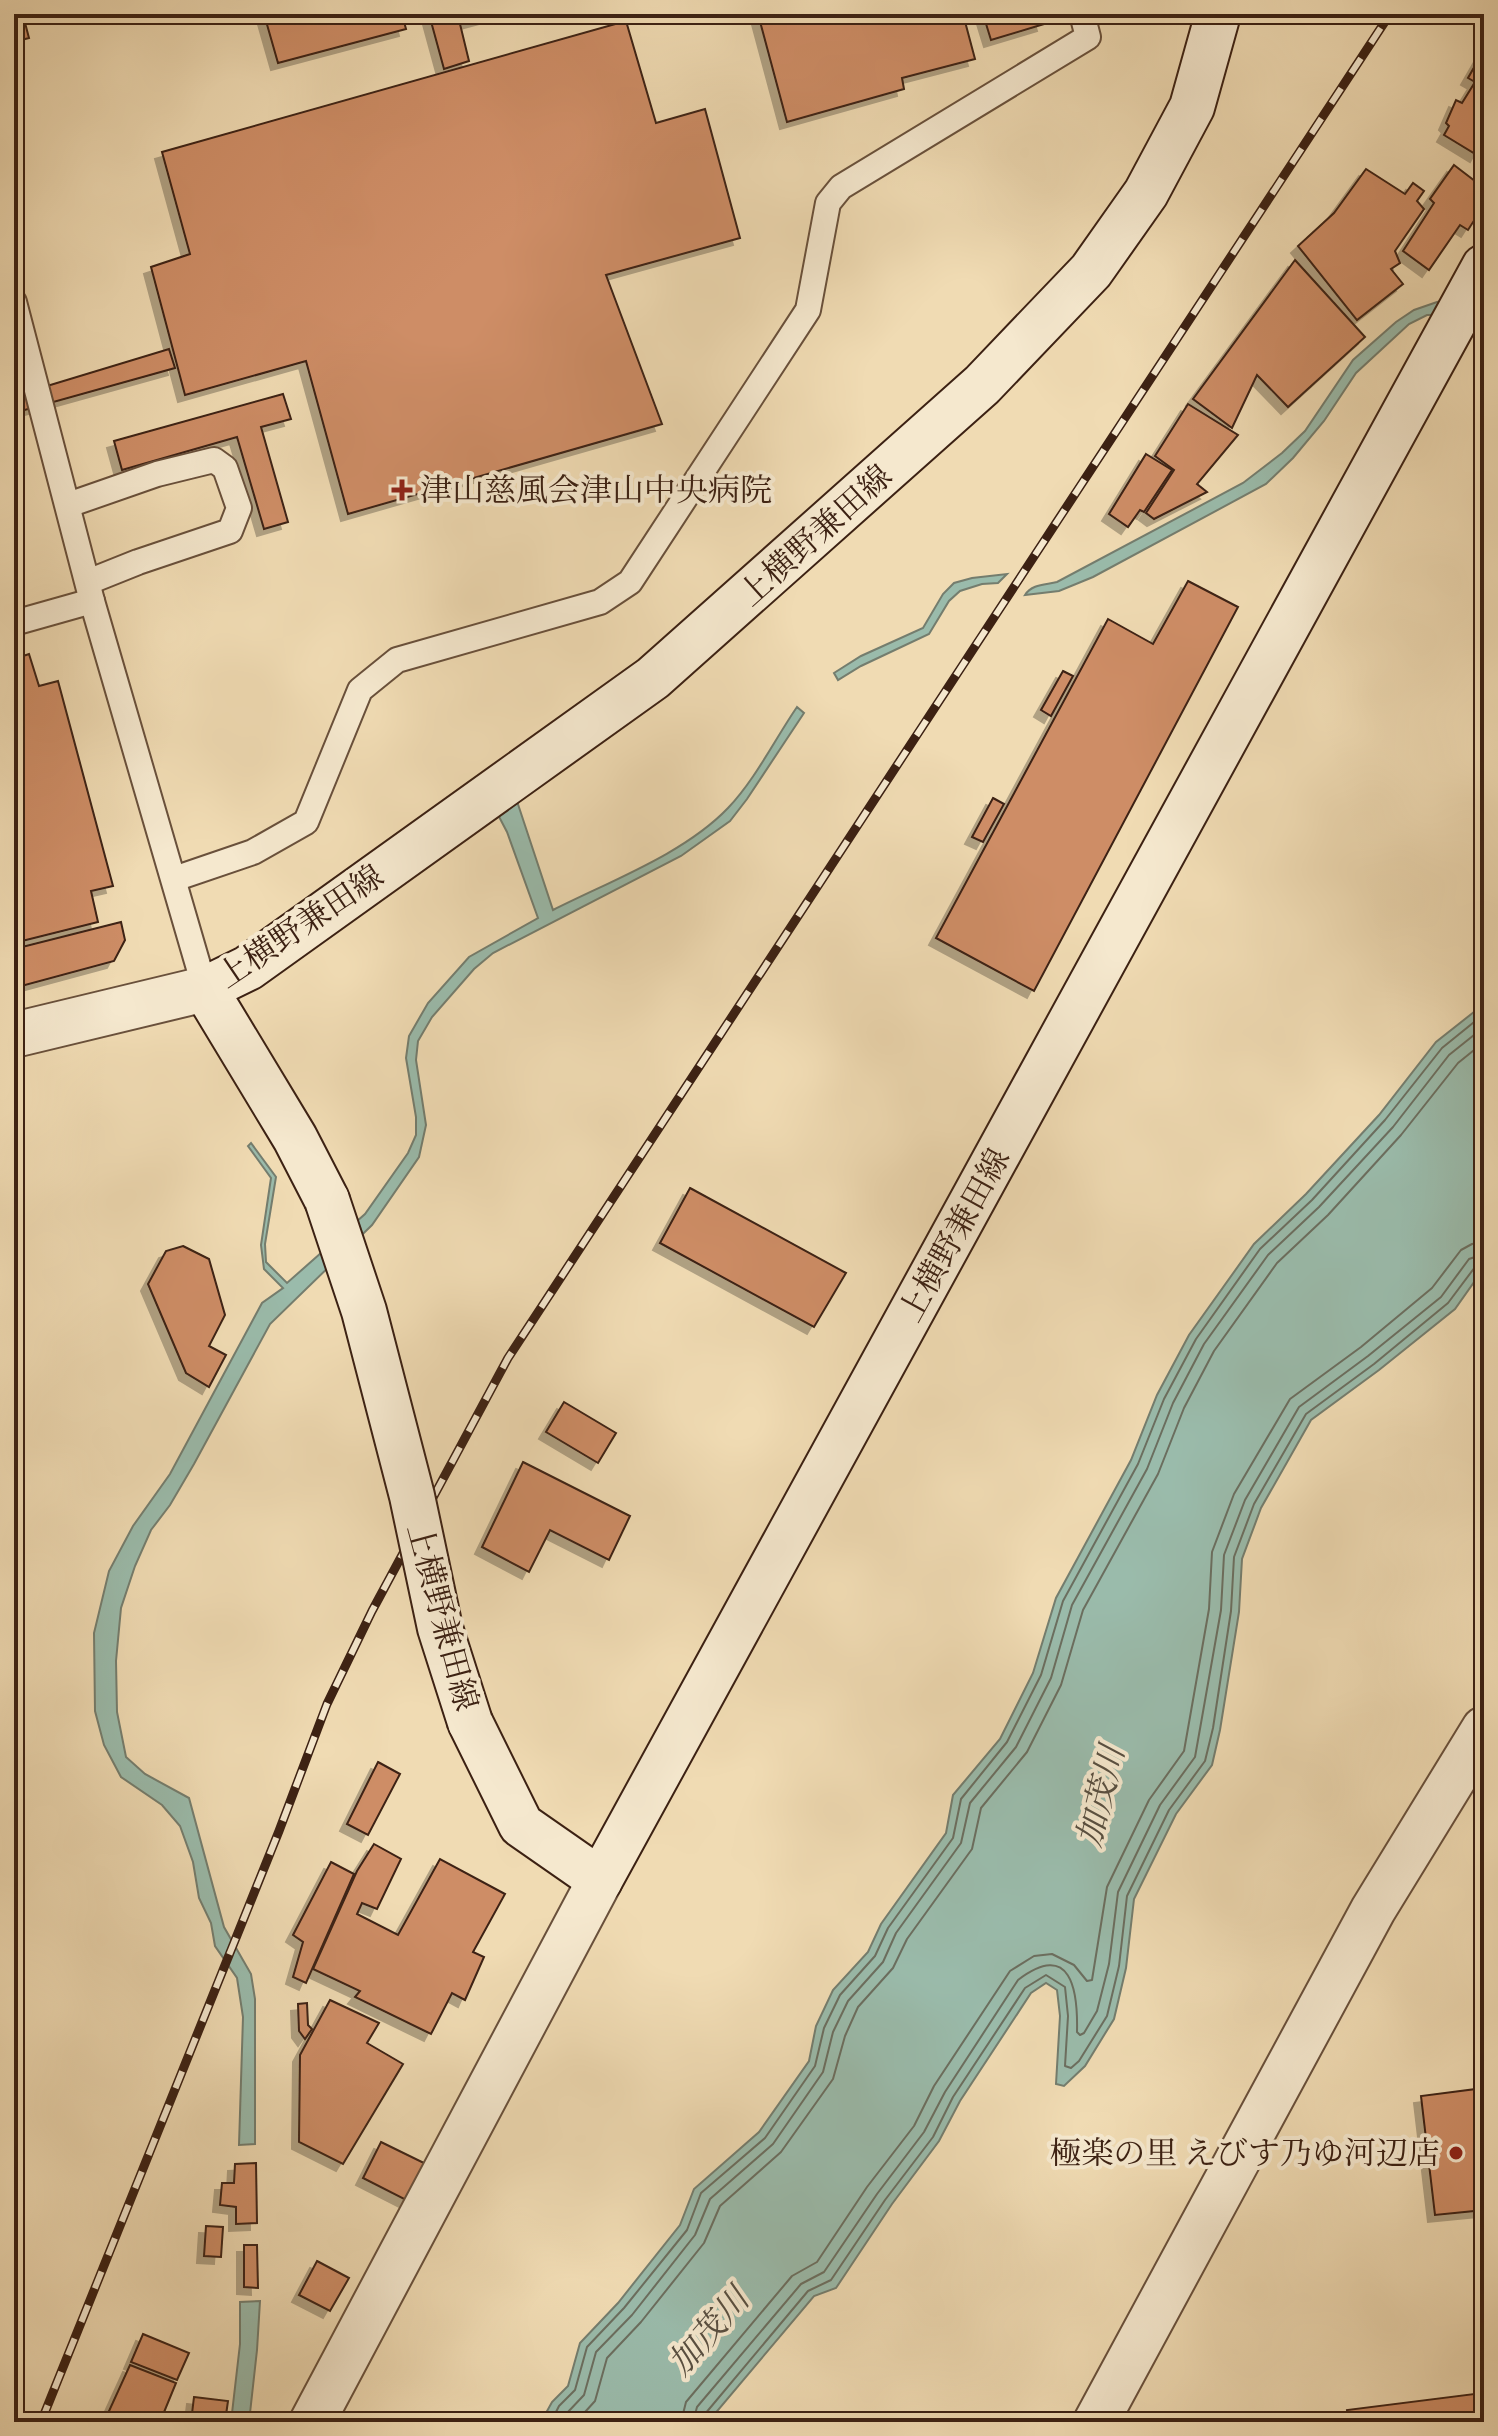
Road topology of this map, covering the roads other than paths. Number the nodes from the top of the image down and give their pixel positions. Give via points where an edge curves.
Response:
1 (1082, 14) edge
2 (1218, 14) edge
3 (1484, 267) edge
4 (14, 302) edge
5 (68, 505) junction
6 (90, 592) junction
7 (14, 623) edge
8 (174, 879) junction
9 (205, 989) junction
10 (14, 1035) edge
11 (1484, 1729) edge
12 (600, 1880) junction
13 (312, 2422) edge
14 (1096, 2422) edge

1 - 8 lane via 1088,37 841,187 828,203 808,310 630,582 600,602 397,660 360,690 306,822 253,852
2 - 9 main road, 上横野兼田線 via 1192,107 1146,193 1091,271 982,385 653,678 248,968
3 - 12 main road, 上横野兼田線
4 - 5 lane
5 - 6 lane
5 - 6 lane via 214,460 225,468 239,508 230,531 138,562
6 - 7 lane
6 - 8 lane
8 - 9 lane
9 - 10 main road
9 - 12 main road, 上横野兼田線, bridge via 327,1200 364,1311 440,1628 470,1722 521,1825
11 - 14 main road via 1373,1910
12 - 13 main road

